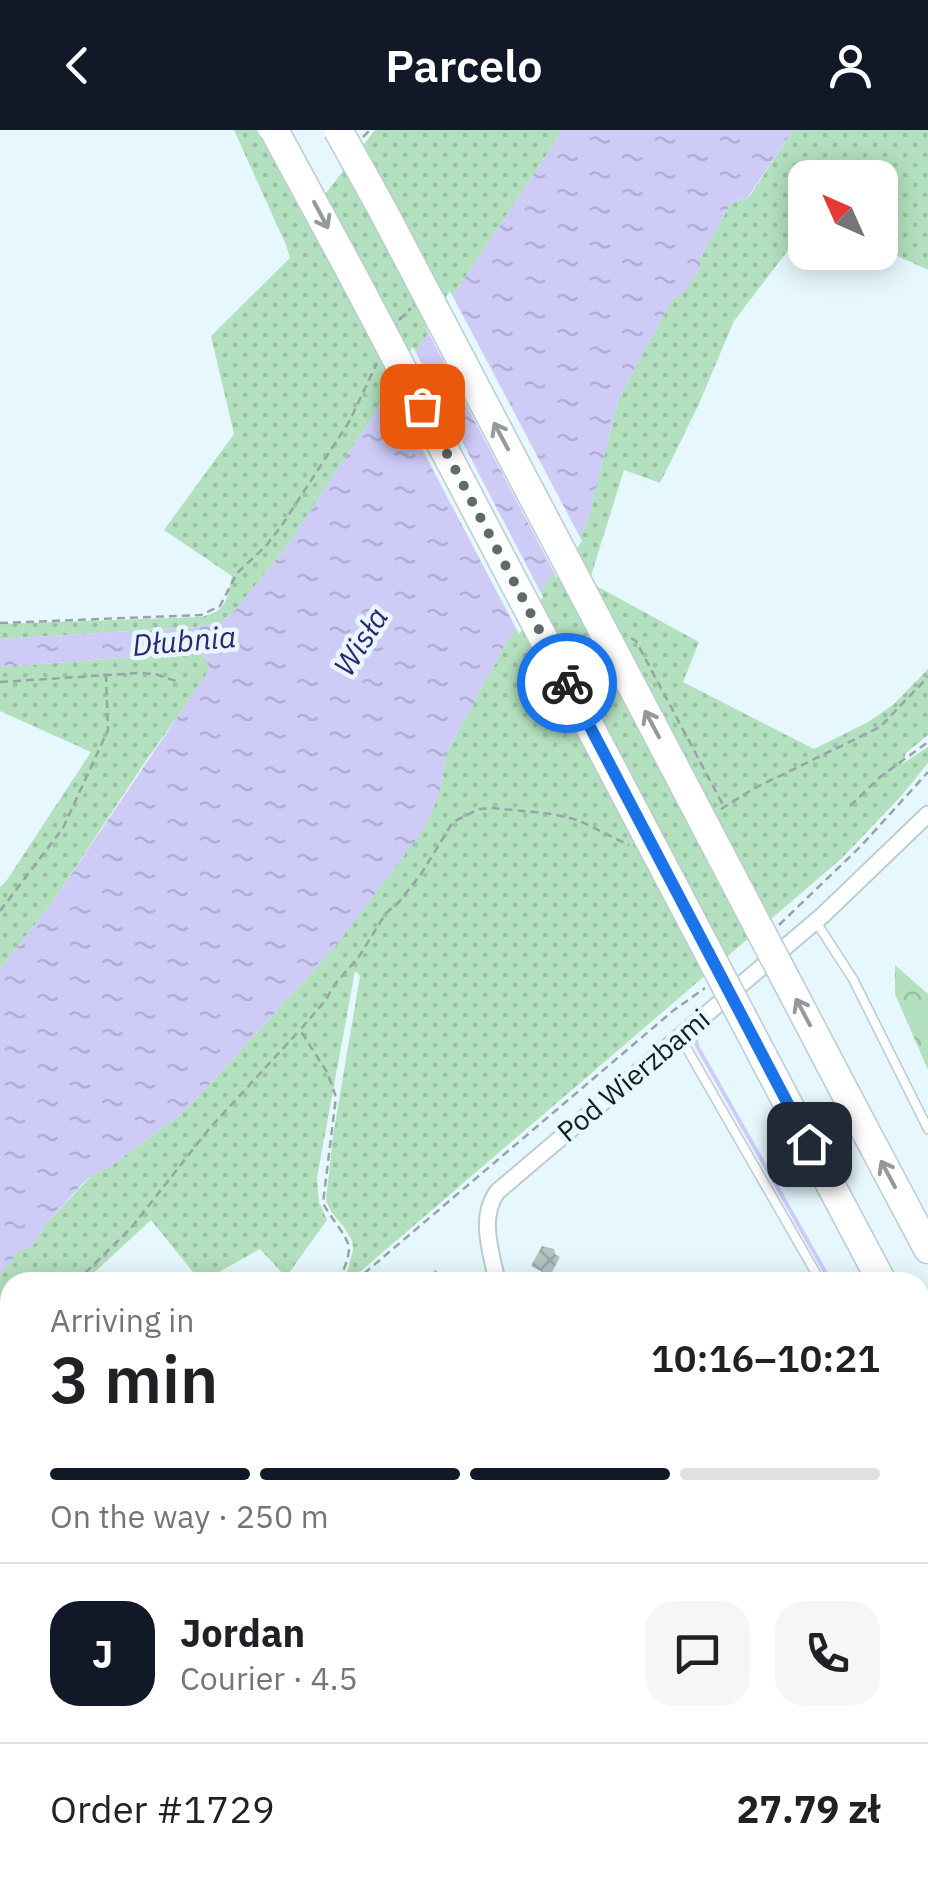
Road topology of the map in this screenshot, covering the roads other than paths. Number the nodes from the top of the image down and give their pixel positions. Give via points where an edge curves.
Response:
1 (274, 130) edge
2 (350, 134) edge
3 (928, 814) edge
4 (816, 921) junction
5 (679, 1035) junction
6 (928, 1129) edge
7 (928, 1249) edge
8 (495, 1272) edge
9 (816, 1272) edge
10 (877, 1272) edge

1 -> 10 highway, bridge
7 -> 2 highway, bridge via 390,224
3 - 4 street, Pod Wierzbami
4 - 5 street, Pod Wierzbami
4 - 6 lane via 853,979
5 - 8 street, Pod Wierzbami via 497,1192 487,1220
5 - 9 lane

